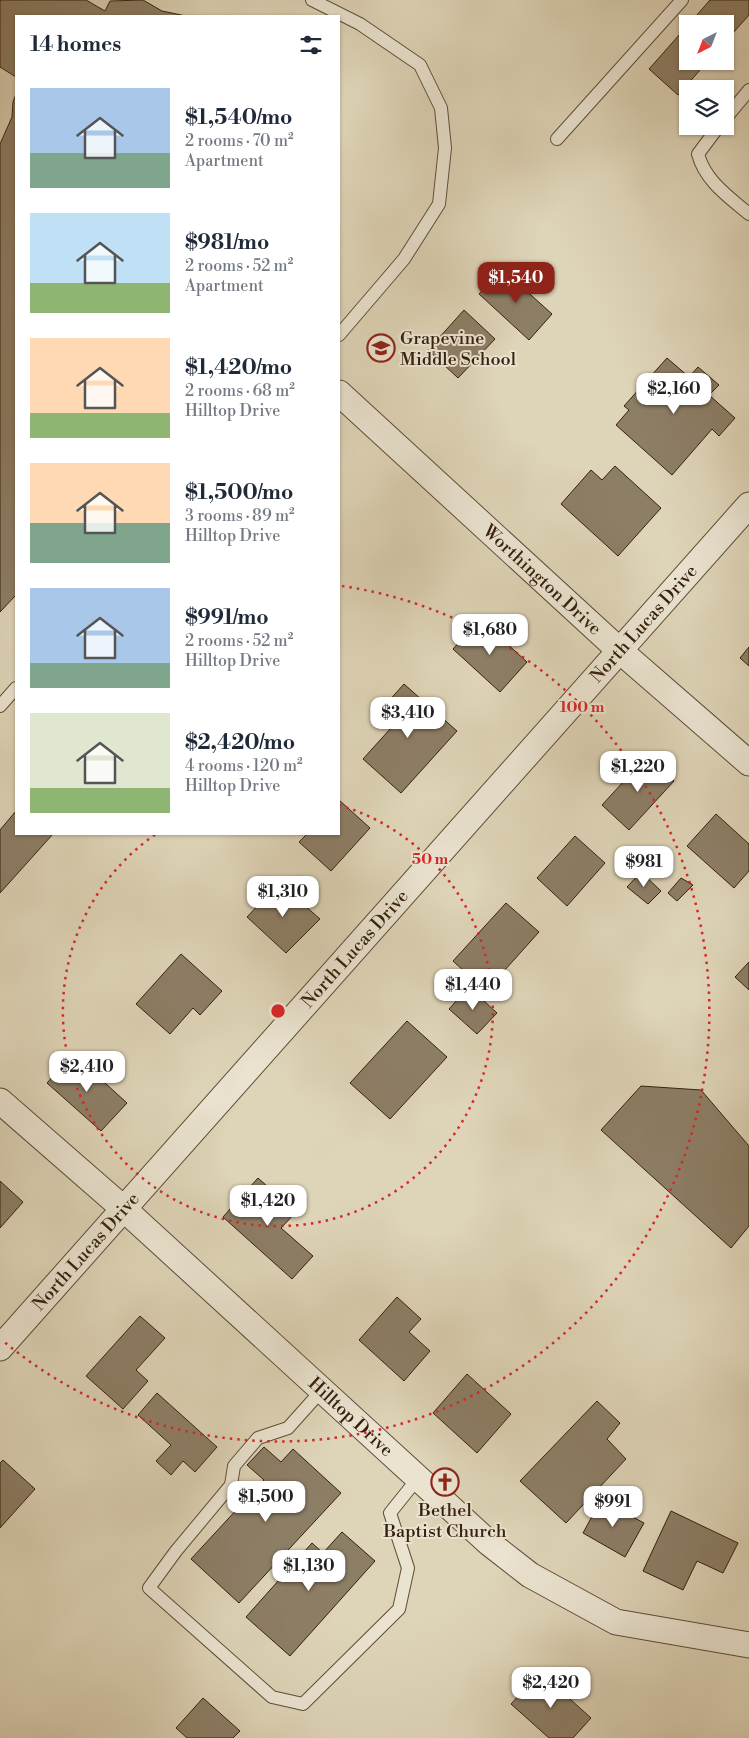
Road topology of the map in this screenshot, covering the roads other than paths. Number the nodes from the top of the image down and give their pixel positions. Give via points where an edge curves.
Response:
1 (312, 0) edge
2 (682, 0) edge
3 (749, 90) edge
4 (734, 108) edge
5 (713, 135) edge
6 (557, 139) dead end
7 (749, 214) edge
8 (340, 334) edge
9 (340, 394) edge
10 (749, 505) edge
11 (619, 650) junction
12 (15, 689) edge
13 (0, 706) edge
14 (749, 764) edge
15 (0, 1101) edge
16 (124, 1210) junction
17 (0, 1348) edge
18 (322, 1390) junction
19 (418, 1478) junction
20 (749, 1645) edge

1 - 8 lane via 360,24 420,65 441,108 445,148 439,204 404,259
2 - 6 lane
3 - 4 lane
5 - 7 lane via 698,154 701,168 714,184
9 - 11 street, Worthington Drive
10 - 11 street, North Lucas Drive
11 - 14 street, Worthington Drive
11 - 16 street, North Lucas Drive
12 - 13 lane
15 - 16 street, Hilltop Drive
16 - 17 street, North Lucas Drive
16 - 18 street, Hilltop Drive
18 - 19 street, Hilltop Drive
18 - 19 lane via 288,1428 258,1438 234,1466 231,1485 148,1588 272,1697 303,1704 398,1609 408,1568 390,1513
19 - 20 street, Hilltop Drive via 489,1543 530,1575 616,1622

